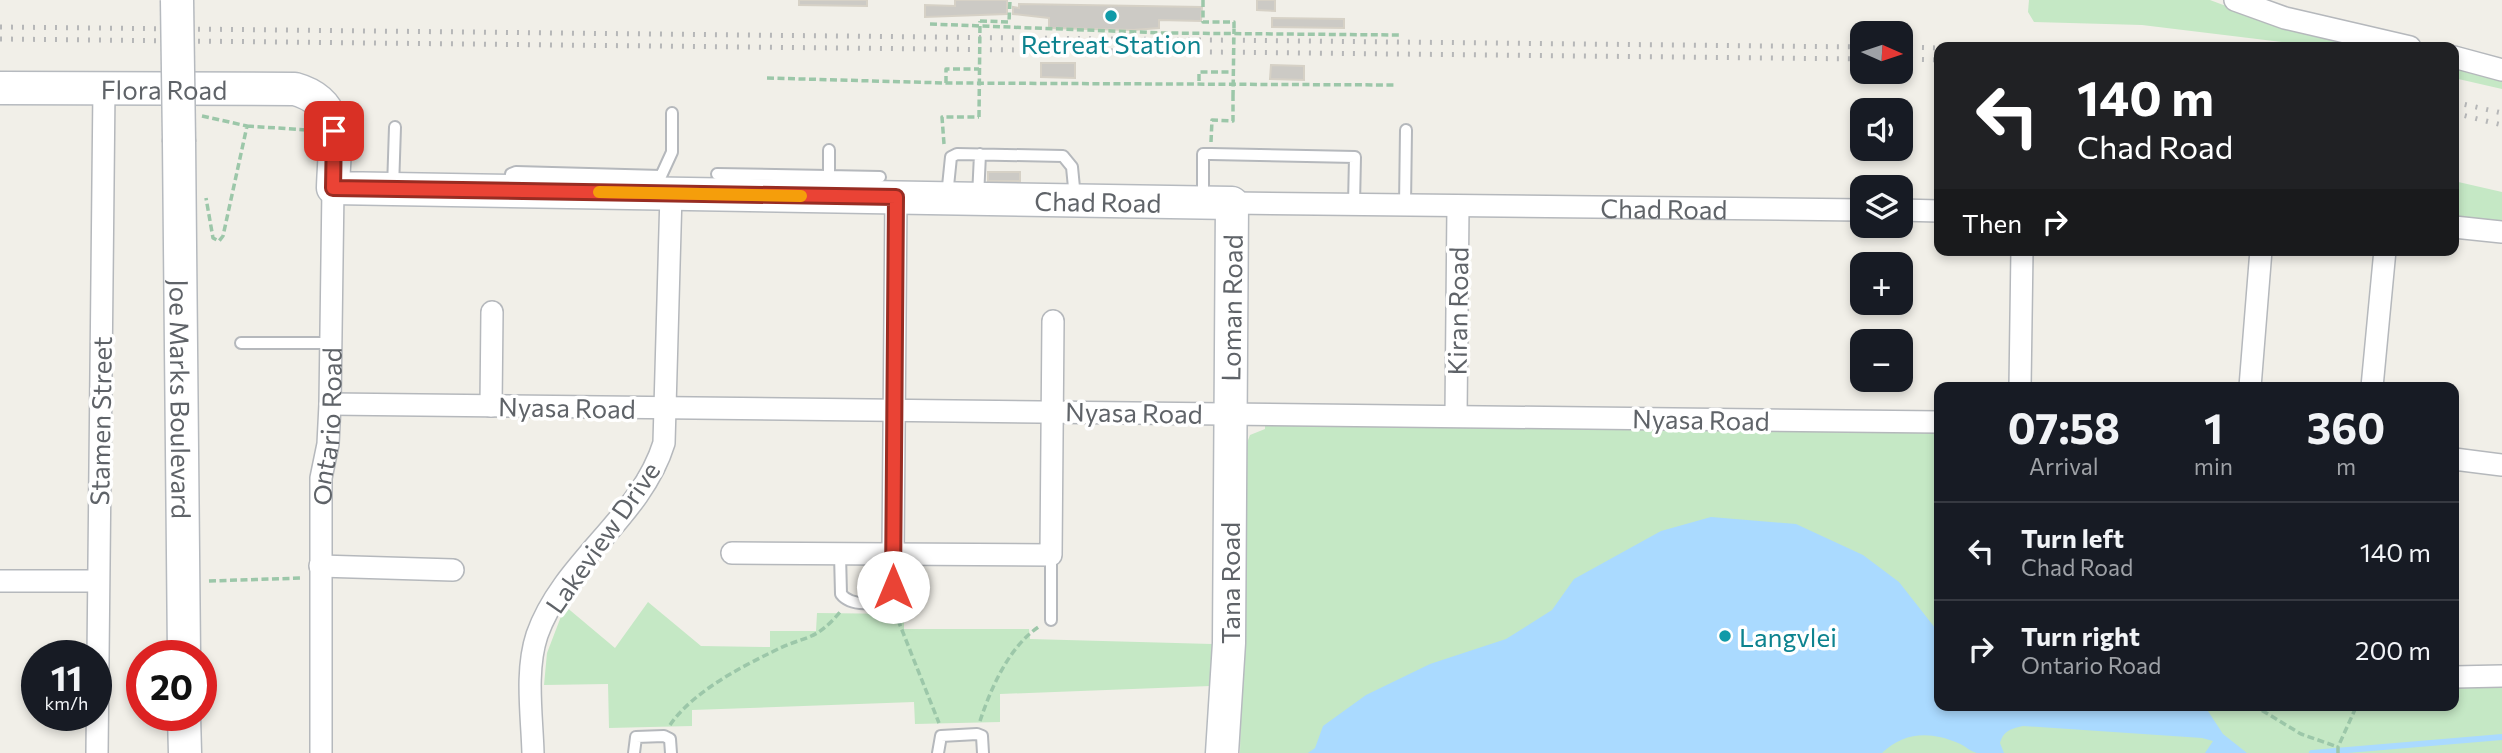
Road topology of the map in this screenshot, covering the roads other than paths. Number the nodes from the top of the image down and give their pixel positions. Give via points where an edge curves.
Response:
1 (177, 0) edge
2 (2235, 0) edge
3 (2388, 42) edge
4 (2459, 58) edge
5 (2502, 70) edge
6 (0, 88) edge
7 (104, 89) junction
8 (672, 113) dead end
9 (316, 116) joint
10 (395, 127) dead end
11 (1406, 130) dead end
12 (829, 150) dead end
13 (980, 154) junction
14 (717, 174) dead end
15 (829, 186) junction
16 (888, 187) junction
17 (333, 188) junction
18 (393, 189) junction
19 (510, 191) junction
20 (671, 194) junction
21 (947, 198) junction
22 (978, 199) junction
23 (1075, 200) junction
24 (1217, 202) junction
25 (1354, 204) junction
26 (1405, 205) junction
27 (1458, 206) junction
28 (1850, 210) edge
29 (1913, 210) edge
30 (1934, 211) edge
31 (2459, 228) edge
32 (2502, 232) edge
33 (2022, 256) edge
34 (2261, 256) edge
35 (2384, 256) edge
36 (492, 313) dead end
37 (1053, 321) dead end
38 (241, 343) dead end
39 (330, 343) junction
40 (2020, 382) edge
41 (2250, 382) edge
42 (2372, 382) edge
43 (330, 404) junction
44 (491, 406) junction
45 (667, 408) junction
46 (894, 410) junction
47 (1053, 412) junction
48 (1229, 413) junction
49 (1456, 416) junction
50 (1934, 422) edge
51 (2459, 460) edge
52 (2502, 465) edge
53 (732, 553) dead end
54 (840, 554) junction
55 (893, 554) junction
56 (1051, 555) junction
57 (453, 570) dead end
58 (320, 572) junction
59 (0, 581) edge
60 (97, 581) junction
61 (1051, 620) road end
62 (184, 640) edge
63 (2502, 676) edge
64 (2459, 677) edge
65 (184, 731) edge
66 (1223, 748) edge
67 (97, 753) edge
68 (185, 753) edge
69 (321, 753) edge
70 (533, 753) edge
71 (634, 753) edge
72 (671, 753) edge
73 (938, 753) edge
74 (983, 753) edge

1 - 62 street, Joe Marks Boulevard, bridge
2 - 3 street via 2285,18
4 - 5 street
6 - 7 street, Flora Road
7 - 9 street, Flora Road via 295,89 313,94
7 - 60 street, Stamen Street
8 - 19 lane via 672,152 661,176 516,172 511,174
9 - 17 street, Ontario Road via 334,131
10 - 18 lane
11 - 26 lane
12 - 15 lane
13 - 21 lane via 953,155
13 - 22 lane
13 - 23 lane via 1063,156 1072,167
14 - 15 lane
15 - 16 street, Chad Road
15 - 20 street, Chad Road
16 - 21 street, Chad Road
16 - 46 street
17 - 18 street, Chad Road
17 - 39 street, Ontario Road
18 - 19 street, Chad Road
19 - 20 street, Chad Road
20 - 45 street, Lakeview Drive
21 - 22 street, Chad Road
22 - 23 street, Chad Road
23 - 24 street, Chad Road
24 - 25 street, Chad Road
24 - 25 lane via 1203,154 1355,157
24 - 48 street, Loman Road
25 - 26 street, Chad Road
26 - 27 street, Chad Road
27 - 28 street, Chad Road
27 - 49 street, Kiran Road
29 - 30 street
31 - 32 street
33 - 40 street
34 - 41 street
35 - 42 street
36 - 44 street
37 - 47 street
38 - 39 lane
39 - 43 street, Ontario Road
43 - 44 street, Nyasa Road
43 - 58 street, Ontario Road via 321,478
44 - 45 street, Nyasa Road
45 - 46 street, Nyasa Road
45 - 70 street, Lakeview Drive via 664,443 652,473 555,597 537,637 531,685
46 - 47 street, Nyasa Road
46 - 55 street
47 - 48 street, Nyasa Road
47 - 56 street
48 - 49 street, Nyasa Road
48 - 66 street, Tana Road
49 - 50 street, Nyasa Road
51 - 52 street
53 - 54 street
54 - 55 street
54 - 55 lane via 839,589 849,601 886,600 893,587
55 - 56 street
56 - 61 lane
57 - 58 street
58 - 69 street, Ontario Road
59 - 60 street
60 - 67 street, Stamen Street
63 - 64 street
65 - 68 street
71 - 72 lane via 636,737 664,736 670,739
73 - 74 lane via 943,735 977,734 982,736

